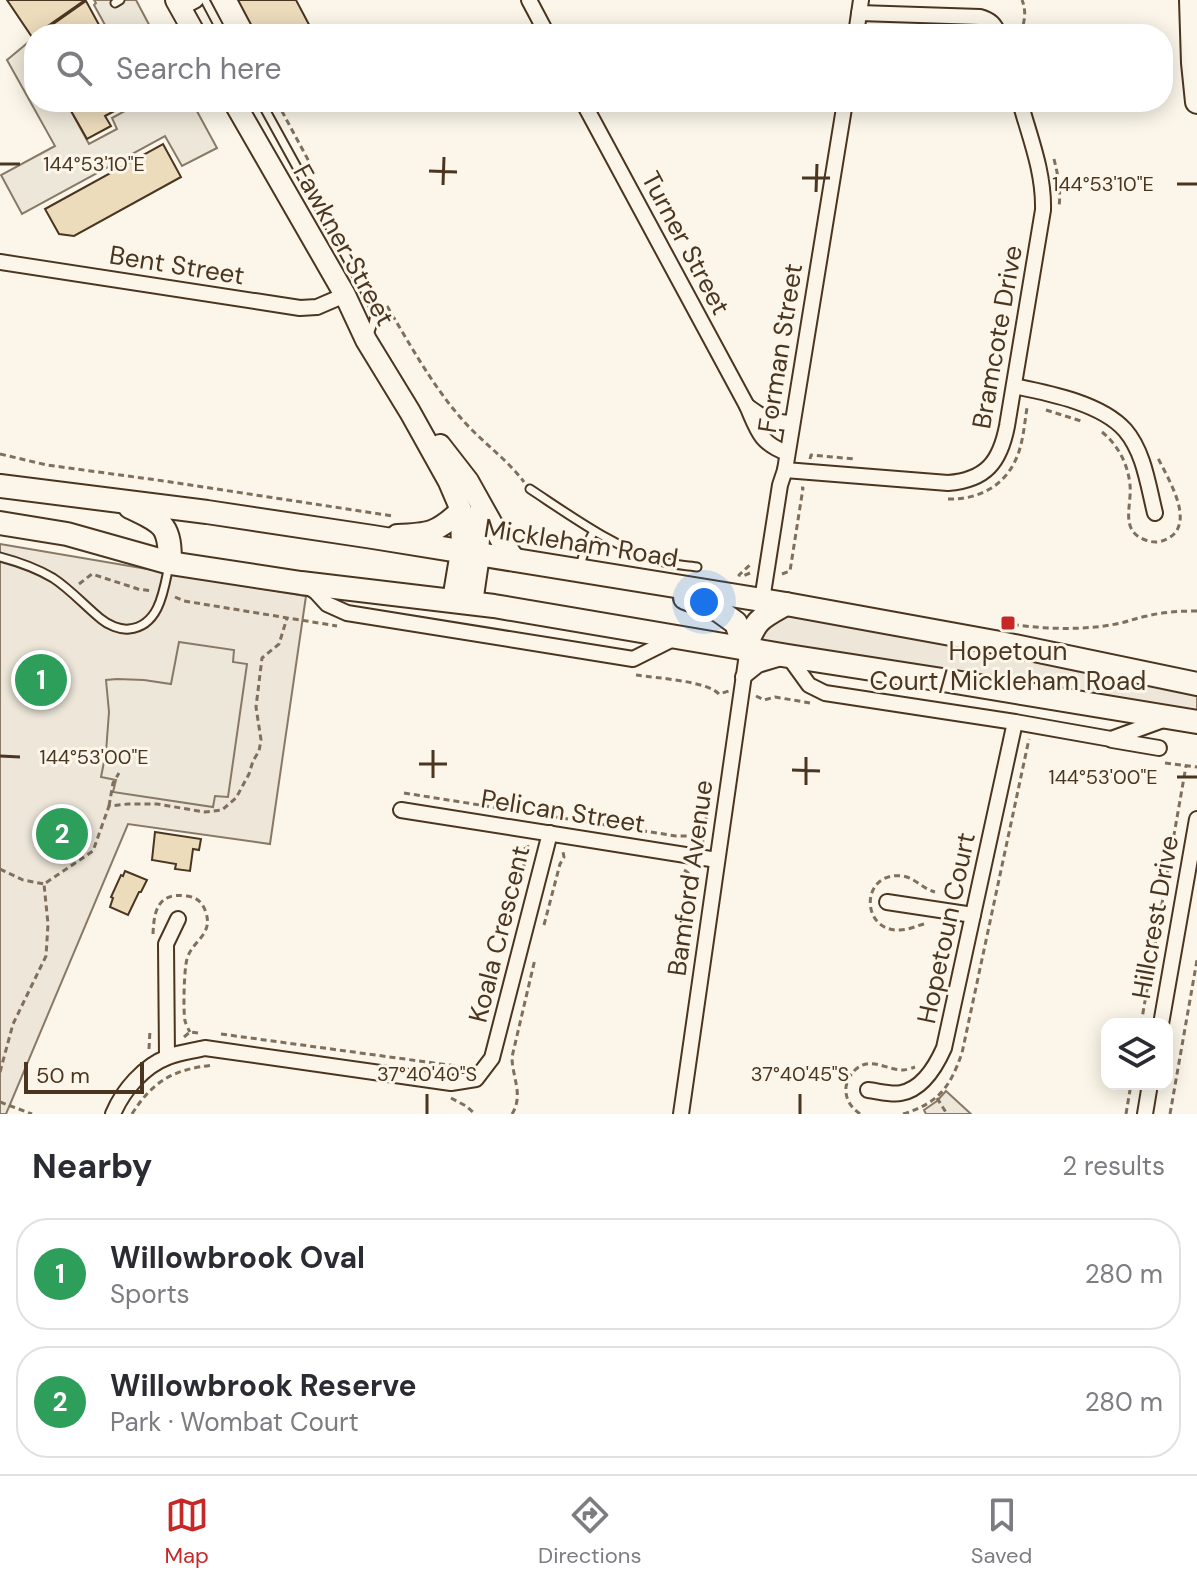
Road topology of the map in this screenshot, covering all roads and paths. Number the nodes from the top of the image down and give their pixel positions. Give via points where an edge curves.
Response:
1 (205, 0) edge
2 (529, 0) edge
3 (1022, 0) edge
4 (1191, 0) edge
5 (184, 3) edge
6 (860, 7) edge
7 (191, 24) edge
8 (218, 24) edge
9 (542, 24) edge
10 (994, 24) edge
11 (1024, 24) edge
12 (1197, 102) edge
13 (240, 112) edge
14 (267, 112) edge
15 (282, 112) edge
16 (588, 112) edge
17 (843, 112) edge
18 (1023, 112) edge
19 (1050, 148) dead end
20 (313, 170) dead end
21 (1058, 217) dead end
22 (0, 262) edge
23 (345, 295) junction
24 (385, 303) dead end
25 (366, 340) junction
26 (1014, 386) junction
27 (1030, 389) junction
28 (747, 406) junction
29 (1042, 409) dead end
30 (410, 412) junction
31 (1084, 422) dead end
32 (792, 423) junction
33 (1098, 429) dead end
34 (1153, 448) dead end
35 (787, 453) junction
36 (857, 459) dead end
37 (785, 470) junction
38 (808, 472) junction
39 (0, 486) edge
40 (803, 488) dead end
41 (530, 489) joint
42 (938, 498) dead end
43 (114, 500) junction
44 (481, 503) junction
45 (461, 510) junction
46 (207, 512) junction
47 (1155, 513) dead end
48 (0, 523) edge
49 (594, 531) junction
50 (373, 537) junction
51 (470, 554) junction
52 (0, 557) edge
53 (516, 561) junction
54 (170, 563) junction
55 (697, 567) dead end
56 (578, 570) junction
57 (635, 580) junction
58 (301, 583) junction
59 (762, 600) junction
60 (463, 602) junction
61 (786, 604) junction
62 (1197, 611) edge
63 (287, 618) dead end
64 (1008, 623) dead end
65 (677, 637) junction
66 (745, 649) junction
67 (788, 656) junction
68 (743, 677) junction
69 (1197, 684) edge
70 (719, 694) dead end
71 (722, 700) dead end
72 (1015, 722) junction
73 (1188, 723) edge
74 (1111, 739) junction
75 (1159, 748) dead end
76 (1186, 766) dead end
77 (119, 773) dead end
78 (710, 796) dead end
79 (109, 806) junction
80 (401, 810) dead end
81 (1197, 819) edge
82 (701, 832) dead end
83 (548, 839) junction
84 (570, 852) dead end
85 (564, 857) junction
86 (717, 860) junction
87 (0, 869) edge
88 (683, 869) dead end
89 (524, 871) dead end
90 (44, 884) junction
91 (696, 893) dead end
92 (887, 902) dead end
93 (973, 915) junction
94 (178, 919) dead end
95 (541, 936) dead end
96 (537, 950) dead end
97 (1197, 960) edge
98 (1142, 1018) edge
99 (1162, 1018) edge
100 (206, 1034) dead end
101 (215, 1034) dead end
102 (147, 1049) dead end
103 (166, 1052) junction
104 (924, 1061) dead end
105 (217, 1065) dead end
106 (466, 1067) dead end
107 (0, 1072) edge
108 (868, 1090) dead end
109 (1130, 1090) edge
110 (1149, 1090) edge
111 (452, 1098) dead end
112 (937, 1098) dead end
113 (0, 1102) edge
114 (32, 1114) edge
115 (113, 1114) edge
116 (132, 1114) edge
117 (475, 1114) edge
118 (512, 1114) edge
119 (681, 1114) edge
120 (860, 1114) edge
121 (947, 1114) edge
122 (1126, 1114) edge
123 (1145, 1114) edge
124 (1170, 1114) edge

1 - 8 lane
2 - 9 street
3 - 11 path
4 - 12 main road
5 - 7 street
6 - 10 street via 980,17
13 - 23 street, Fawkner Street
14 - 25 lane via 375,309
15 - 20 path
16 - 28 street, Turner Street
17 - 32 street, Forman Street
18 - 26 street, Bramcote Drive via 1037,160 1043,210
19 - 21 path via 1059,186
22 - 23 street, Bent Street via 300,308
23 - 25 street, Fawkner Street
24 - 41 path via 446,398
25 - 30 street, Fawkner Street
26 - 27 street
26 - 38 street, Bramcote Drive via 1004,442 979,476 948,483
27 - 42 path via 1013,466 977,497
27 - 47 street via 1092,408 1124,430 1141,459
28 - 32 street via 764,419
28 - 35 street, Turner Street via 759,433 771,447
29 - 31 path
30 - 44 street, Fawkner Street
30 - 45 street, Fawkner Street
32 - 35 street, Forman Street
33 - 34 path via 1126,465 1131,531 1149,542 1173,536 1180,528 1182,509
35 - 37 street, Forman Street
36 - 38 path via 811,455
37 - 38 street, Bramcote Drive
37 - 59 street, Forman Street
38 - 40 path
39 - 43 main road, Mickleham Road
41 - 49 lane
43 - 46 main road, Mickleham Road
43 - 54 main road via 162,525 170,538
44 - 51 street
44 - 53 street, Fawkner Street
45 - 50 street via 431,533
45 - 51 street, Fawkner Street
46 - 50 main road, Mickleham Road
46 - 54 main road via 183,529
48 - 54 main road via 67,534
49 - 55 lane via 660,561
49 - 56 lane
50 - 51 main road, Mickleham Road
51 - 53 main road, Mickleham Road
51 - 60 main road
52 - 54 lane via 54,579 104,622 125,630 152,619
53 - 56 main road, Mickleham Road
54 - 58 main road
56 - 57 main road, Mickleham Road
57 - 59 main road, Mickleham Road
57 - 66 main road via 718,610 736,623
58 - 60 main road
58 - 65 street via 347,613 633,659
59 - 61 main road, Mickleham Road
60 - 65 main road
61 - 66 main road via 753,627
61 - 69 main road, Mickleham Road
62 - 64 path via 1077,628
63 - 79 path via 279,644 262,658 256,707 259,751 236,798 222,810 205,812 157,804
65 - 66 main road
66 - 67 main road
66 - 68 street, Bamford Avenue
67 - 68 street via 758,665
67 - 72 street via 809,685 825,693
67 - 73 main road
68 - 86 street, Bamford Avenue
70 - 71 path
72 - 74 street
72 - 93 street, Hopetoun Court
73 - 74 street
74 - 75 street
76 - 98 path
77 - 79 path
78 - 82 path
79 - 90 path via 93,851
80 - 83 street, Pelican Street
81 - 99 street, Hillcrest Drive
83 - 85 path
83 - 86 street, Pelican Street
83 - 89 path via 524,849
83 - 103 street, Koala Crescent via 492,1058 476,1079 451,1083 205,1048
84 - 85 path
85 - 95 path
86 - 119 street, Bamford Avenue
87 - 90 path
88 - 91 path via 694,880
90 - 107 path via 46,956 13,1024
92 - 93 street
93 - 108 street, Hopetoun Court via 935,1068 900,1093
94 - 103 street via 166,944
96 - 118 path via 512,1057 519,1098
97 - 124 path
100 - 103 path via 190,1032
101 - 106 path
102 - 103 path
103 - 115 street, Koala Crescent via 119,1099
104 - 120 path via 903,1070 874,1062 861,1065 846,1084 848,1101
105 - 116 path via 189,1068 165,1079
109 - 122 path
110 - 123 street
111 - 117 path
112 - 121 path
113 - 114 path

